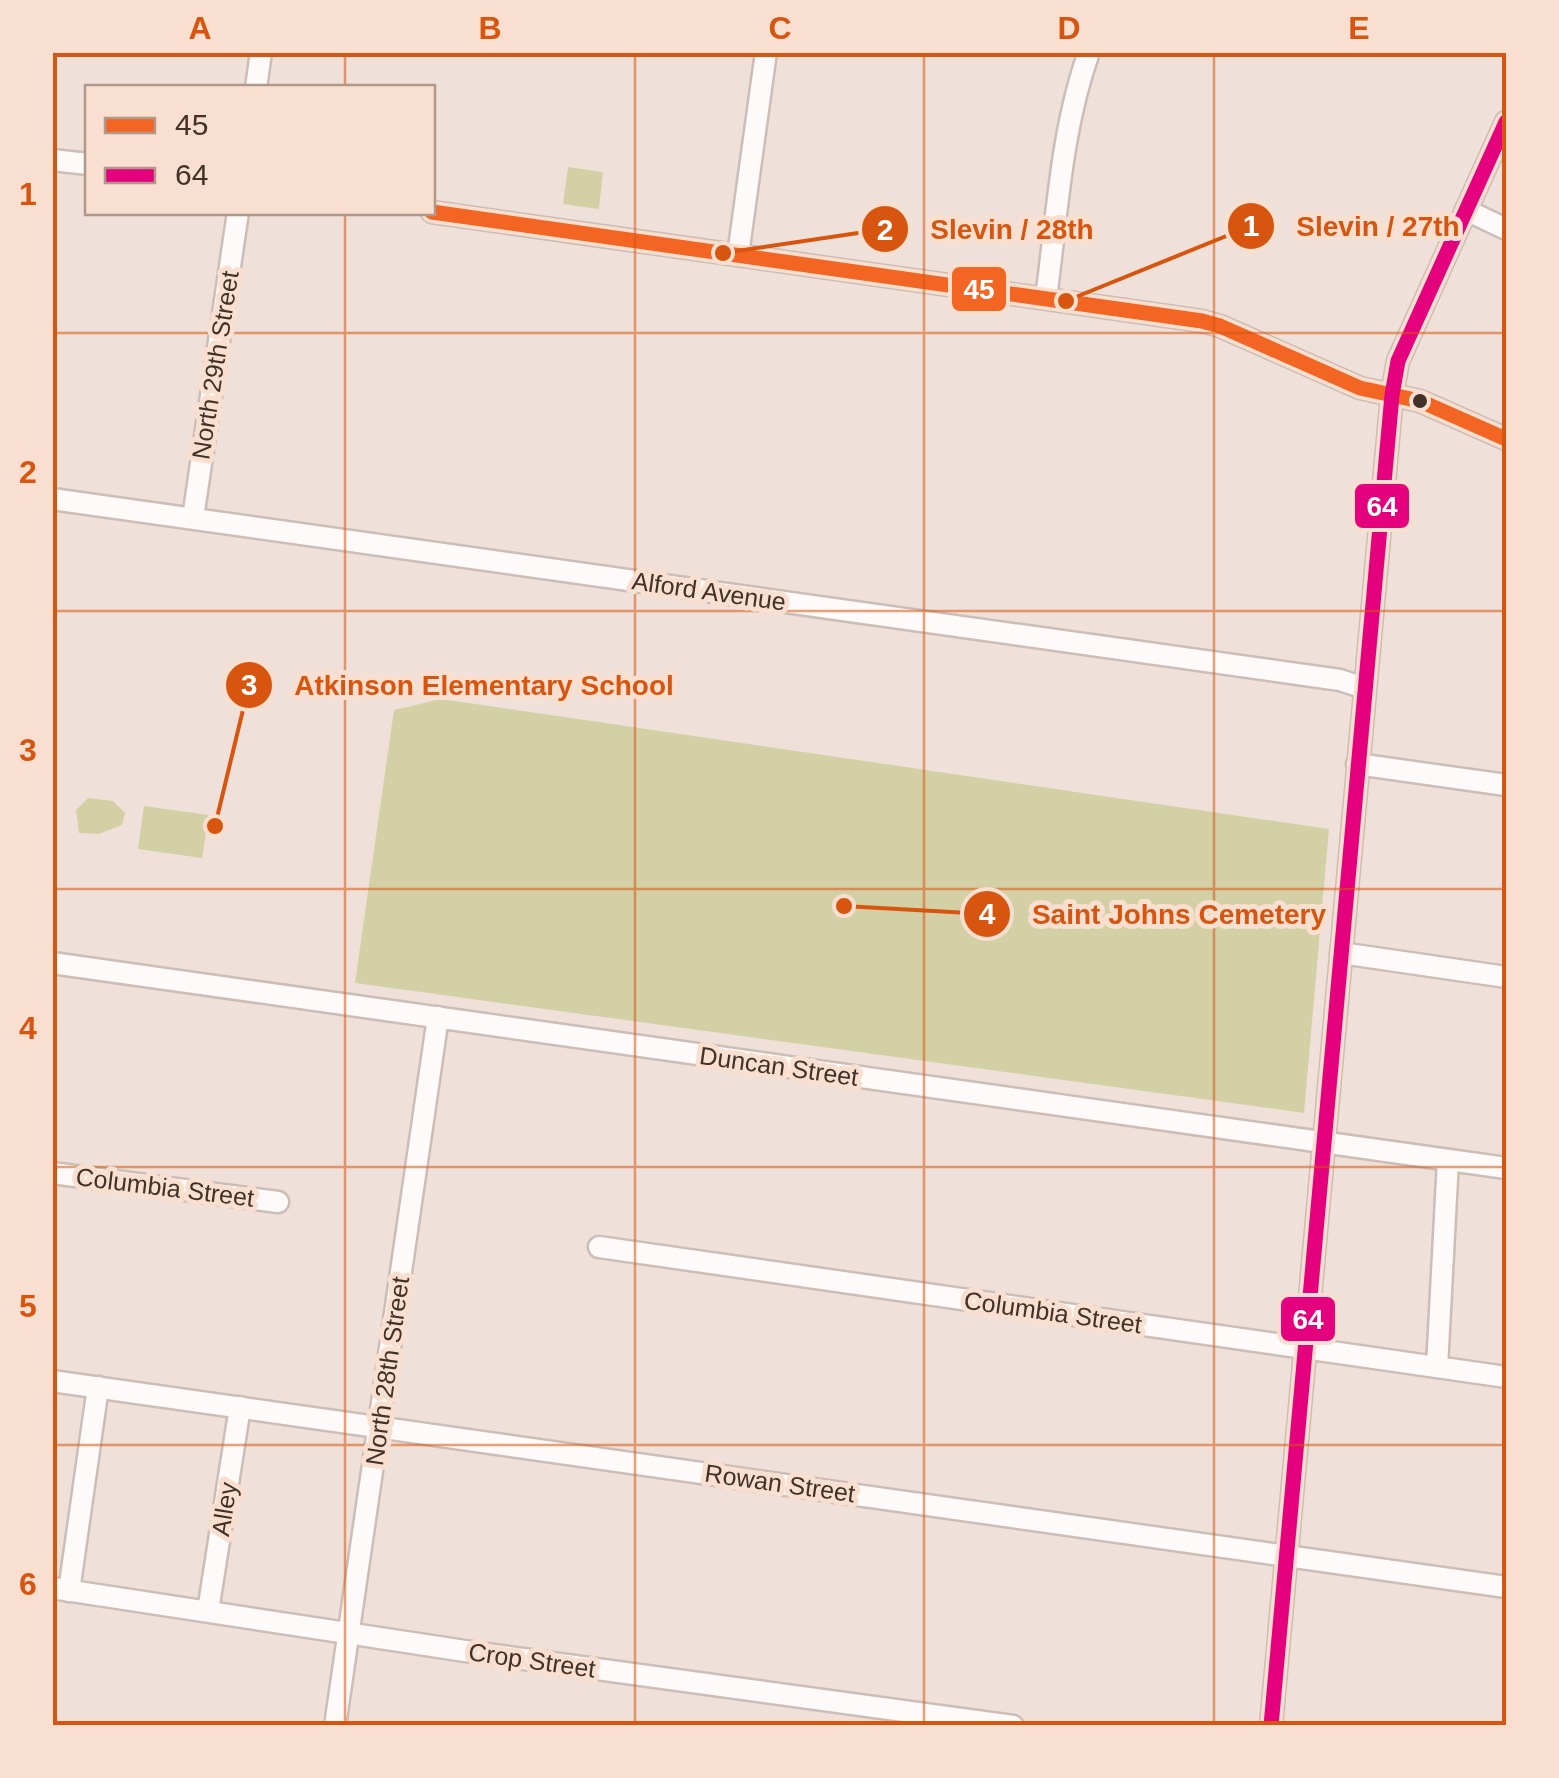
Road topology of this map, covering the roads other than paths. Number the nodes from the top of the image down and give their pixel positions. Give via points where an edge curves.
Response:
1 (261, 52) edge
2 (766, 52) edge
3 (1089, 52) edge
4 (256, 85) edge
5 (1506, 122) edge
6 (52, 160) edge
7 (85, 164) edge
8 (1466, 210) junction
9 (435, 212) edge
10 (238, 215) edge
11 (1506, 229) edge
12 (738, 255) junction
13 (1046, 298) junction
14 (1392, 394) junction
15 (1506, 439) edge
16 (52, 498) edge
17 (193, 518) junction
18 (1364, 688) junction
19 (1357, 764) junction
20 (1506, 786) edge
21 (1341, 953) junction
22 (52, 963) edge
23 (1506, 977) edge
24 (438, 1017) junction
25 (1325, 1143) junction
26 (1448, 1160) junction
27 (1506, 1168) edge
28 (52, 1173) edge
29 (278, 1202) dead end
30 (599, 1247) dead end
31 (1306, 1349) junction
32 (1437, 1367) junction
33 (1506, 1377) edge
34 (52, 1381) edge
35 (98, 1387) junction
36 (240, 1407) junction
37 (379, 1426) junction
38 (1287, 1556) junction
39 (1506, 1587) edge
40 (61, 1590) edge
41 (208, 1611) junction
42 (349, 1632) junction
43 (335, 1726) edge
44 (1013, 1726) edge
45 (1271, 1726) edge

1 - 4 street
2 - 12 street
3 - 13 street via 1069,126
5 - 8 street
6 - 7 street
8 - 11 street
8 - 14 street via 1398,361
9 - 12 street
10 - 17 street, North 29th Street
12 - 13 street
13 - 14 street via 1220,326 1360,388
14 - 15 street
14 - 18 street
16 - 17 street, Alford Avenue
17 - 18 street, Alford Avenue
18 - 19 street
19 - 20 street
19 - 21 street
21 - 23 street
21 - 25 street
22 - 24 street, Duncan Street
24 - 25 street, Duncan Street
24 - 37 street, North 28th Street
25 - 26 street, Duncan Street
25 - 31 street
26 - 27 street, Duncan Street
26 - 32 street
28 - 29 street, Columbia Street
30 - 31 street, Columbia Street
31 - 32 street, Columbia Street
31 - 38 street
32 - 33 street, Columbia Street
34 - 35 street, Rowan Street
35 - 36 street, Rowan Street
35 - 40 street
36 - 37 street, Rowan Street
36 - 41 street, Alley
37 - 38 street, Rowan Street
37 - 42 street, North 28th Street
38 - 39 street, Rowan Street
38 - 45 street
40 - 41 street, Crop Street
41 - 42 street, Crop Street
42 - 43 street, North 28th Street
42 - 44 street, Crop Street

